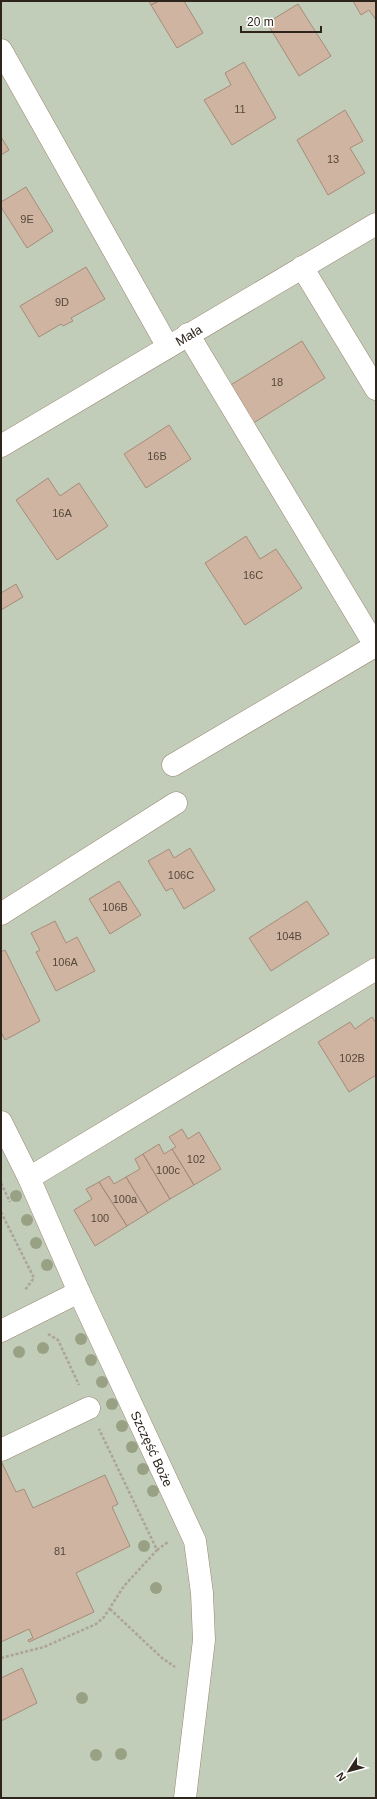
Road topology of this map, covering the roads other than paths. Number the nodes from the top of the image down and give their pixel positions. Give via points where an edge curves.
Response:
1 (1, 50) edge
2 (376, 224) edge
3 (302, 267) junction
4 (188, 334) junction
5 (168, 347) junction
6 (376, 389) edge
7 (1, 446) edge
8 (376, 647) edge
9 (173, 765) dead end
10 (176, 803) dead end
11 (1, 914) edge
12 (376, 968) edge
13 (1, 1122) edge
14 (29, 1178) junction
15 (79, 1292) junction
16 (1, 1331) edge
17 (89, 1408) road end
18 (1, 1450) edge
19 (185, 1798) edge

1 - 5 street
2 - 3 street, Mała
3 - 4 street, Mała
3 - 6 street
4 - 5 street, Mała
4 - 8 street
5 - 7 street, Mała
8 - 9 street
10 - 11 street
12 - 14 street
13 - 14 street, Szczęść Boże
14 - 15 street, Szczęść Boże
15 - 16 street
15 - 19 street, Szczęść Boże via 195,1541 202,1593 204,1640
17 - 18 street

